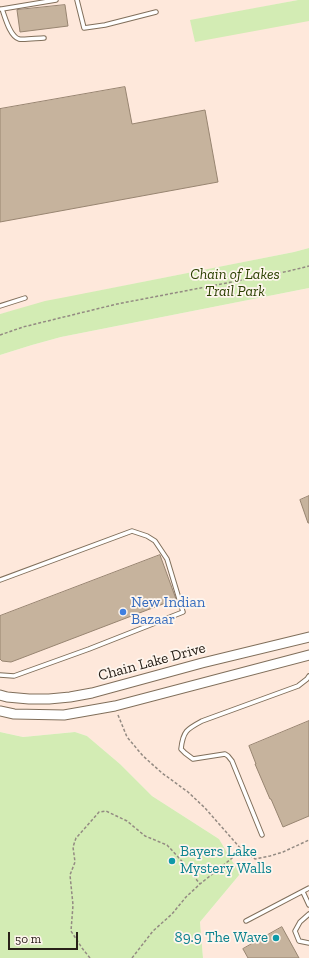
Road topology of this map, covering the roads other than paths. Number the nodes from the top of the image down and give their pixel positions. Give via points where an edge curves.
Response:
1 (56, 0) edge
2 (77, 0) edge
3 (1, 9) edge
4 (156, 12) dead end
5 (44, 38) dead end
6 (25, 298) dead end
7 (0, 306) edge
8 (0, 580) edge
9 (309, 637) edge
10 (309, 655) edge
11 (0, 675) edge
12 (309, 676) edge
13 (0, 695) edge
14 (0, 711) edge
15 (262, 835) dead end
16 (309, 888) edge
17 (303, 892) junction
18 (309, 905) edge
19 (309, 914) edge
20 (246, 922) dead end
21 (309, 943) edge

1 - 3 lane
2 - 4 lane via 84,28 106,26
3 - 5 lane via 11,32 19,39
6 - 7 lane
8 - 11 lane via 132,531 155,541 167,559 183,612 14,676
9 - 13 street, Chain Lake Drive via 70,697 29,699
10 - 14 street via 115,706 64,714 14,714
12 - 15 lane via 298,686 202,720 184,733 181,749 193,759 225,754 232,760
16 - 17 lane
17 - 18 lane
17 - 20 lane
19 - 21 lane via 295,931 299,941

